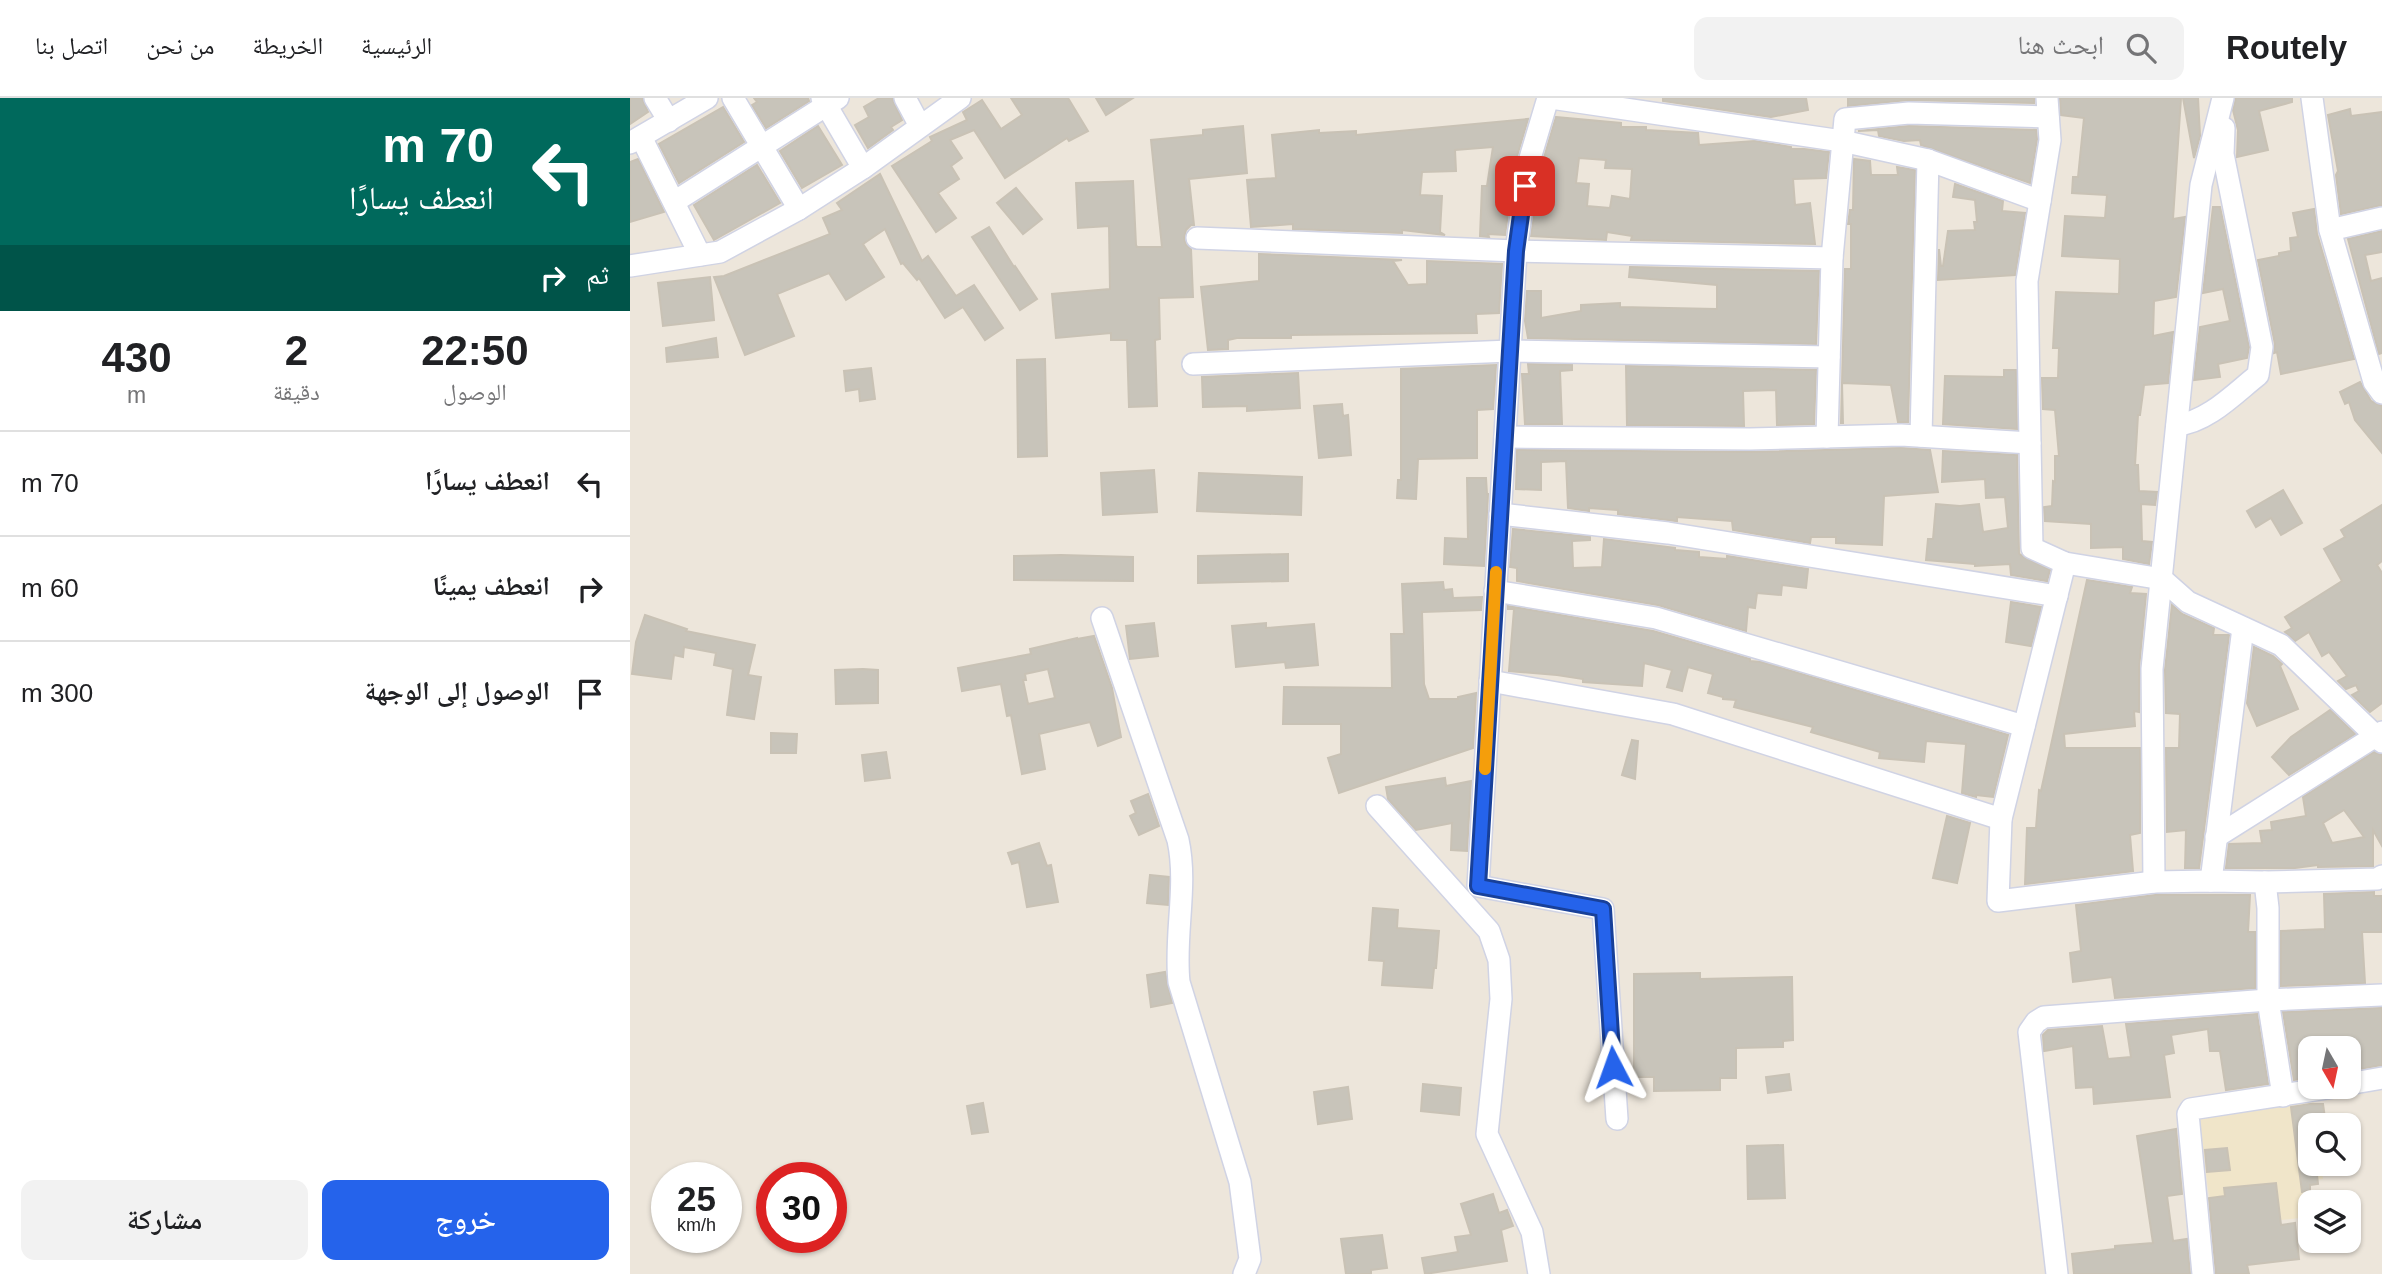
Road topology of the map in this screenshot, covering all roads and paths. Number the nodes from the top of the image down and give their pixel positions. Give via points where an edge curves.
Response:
1 (655, 98) edge
2 (707, 98) edge
3 (733, 98) edge
4 (905, 98) edge
5 (960, 98) edge
6 (1549, 98) edge
7 (2224, 98) edge
8 (2312, 98) edge
9 (828, 101) edge
10 (2047, 107) edge
11 (669, 121) junction
12 (920, 126) junction
13 (635, 140) edge
14 (1842, 141) junction
15 (762, 146) junction
16 (1928, 160) junction
17 (863, 168) junction
18 (2040, 201) junction
19 (674, 202) junction
20 (799, 209) junction
21 (2382, 218) edge
22 (2330, 230) junction
23 (1197, 238) dead end
24 (1516, 251) junction
25 (700, 256) junction
26 (1832, 258) junction
27 (630, 266) edge
28 (1510, 351) junction
29 (1829, 356) junction
30 (1193, 364) dead end
31 (2382, 393) edge
32 (2177, 425) junction
33 (1921, 436) junction
34 (1504, 437) junction
35 (1826, 437) junction
36 (2030, 443) junction
37 (1500, 514) junction
38 (2065, 563) junction
39 (2162, 579) junction
40 (1495, 591) junction
41 (2057, 596) junction
42 (1102, 618) dead end
43 (2244, 628) junction
44 (1490, 681) junction
45 (2024, 726) junction
46 (2380, 737) edge
47 (1377, 806) dead end
48 (2001, 819) junction
49 (2216, 837) junction
50 (2382, 876) edge
51 (2211, 881) junction
52 (2154, 882) junction
53 (2265, 882) junction
54 (2382, 995) edge
55 (2268, 1000) junction
56 (2382, 1078) edge
57 (2361, 1082) edge
58 (2298, 1093) edge
59 (2283, 1096) junction
60 (1617, 1119) dead end
61 (1244, 1274) edge
62 (1539, 1274) edge
63 (2057, 1274) edge
64 (2203, 1274) edge

1 - 11 street
2 - 11 street
3 - 15 street
4 - 12 street
5 - 12 street
6 - 14 street
6 - 24 street via 1528,165
7 - 32 street via 2201,185
7 - 32 street via 2223,154 2262,347 2258,375 2203,416
8 - 22 street
9 - 15 street
9 - 17 street
10 - 14 street via 1845,119
10 - 18 street via 2050,140
11 - 13 street
12 - 17 street
13 - 19 street
14 - 16 street
14 - 26 street
15 - 19 street
15 - 20 street
16 - 18 street
16 - 33 street
17 - 20 street
18 - 36 street via 2028,281
19 - 25 street
20 - 25 street via 720,252
21 - 22 street
22 - 31 street via 2374,382
23 - 24 street
24 - 26 street
24 - 28 street
25 - 27 street
26 - 29 street
28 - 29 street
28 - 30 street
28 - 34 street
29 - 35 street
32 - 39 street
33 - 35 street
33 - 36 street
34 - 35 street
34 - 37 street
36 - 38 street via 2032,548
37 - 40 street
37 - 41 street via 1668,533
38 - 39 street
38 - 41 street
39 - 43 street via 2188,602
39 - 52 street via 2152,669
40 - 44 street
40 - 45 street via 1656,618
41 - 45 street
42 - 61 street via 1182,857 1179,982 1240,1182 1250,1259
43 - 46 street via 2281,645
43 - 49 street
44 - 48 street via 1673,714
44 - 60 street via 1478,886 1603,909
45 - 48 street
46 - 49 street
47 - 62 street via 1489,931 1496,947 1500,999 1487,1134 1532,1232
48 - 52 street via 1998,901
49 - 51 street
50 - 53 street
51 - 52 street
51 - 53 street
53 - 55 street
54 - 55 street
55 - 59 street
55 - 63 street via 2044,1017 2031,1027
56 - 57 street
58 - 59 street
59 - 64 street via 2195,1108 2188,1114

